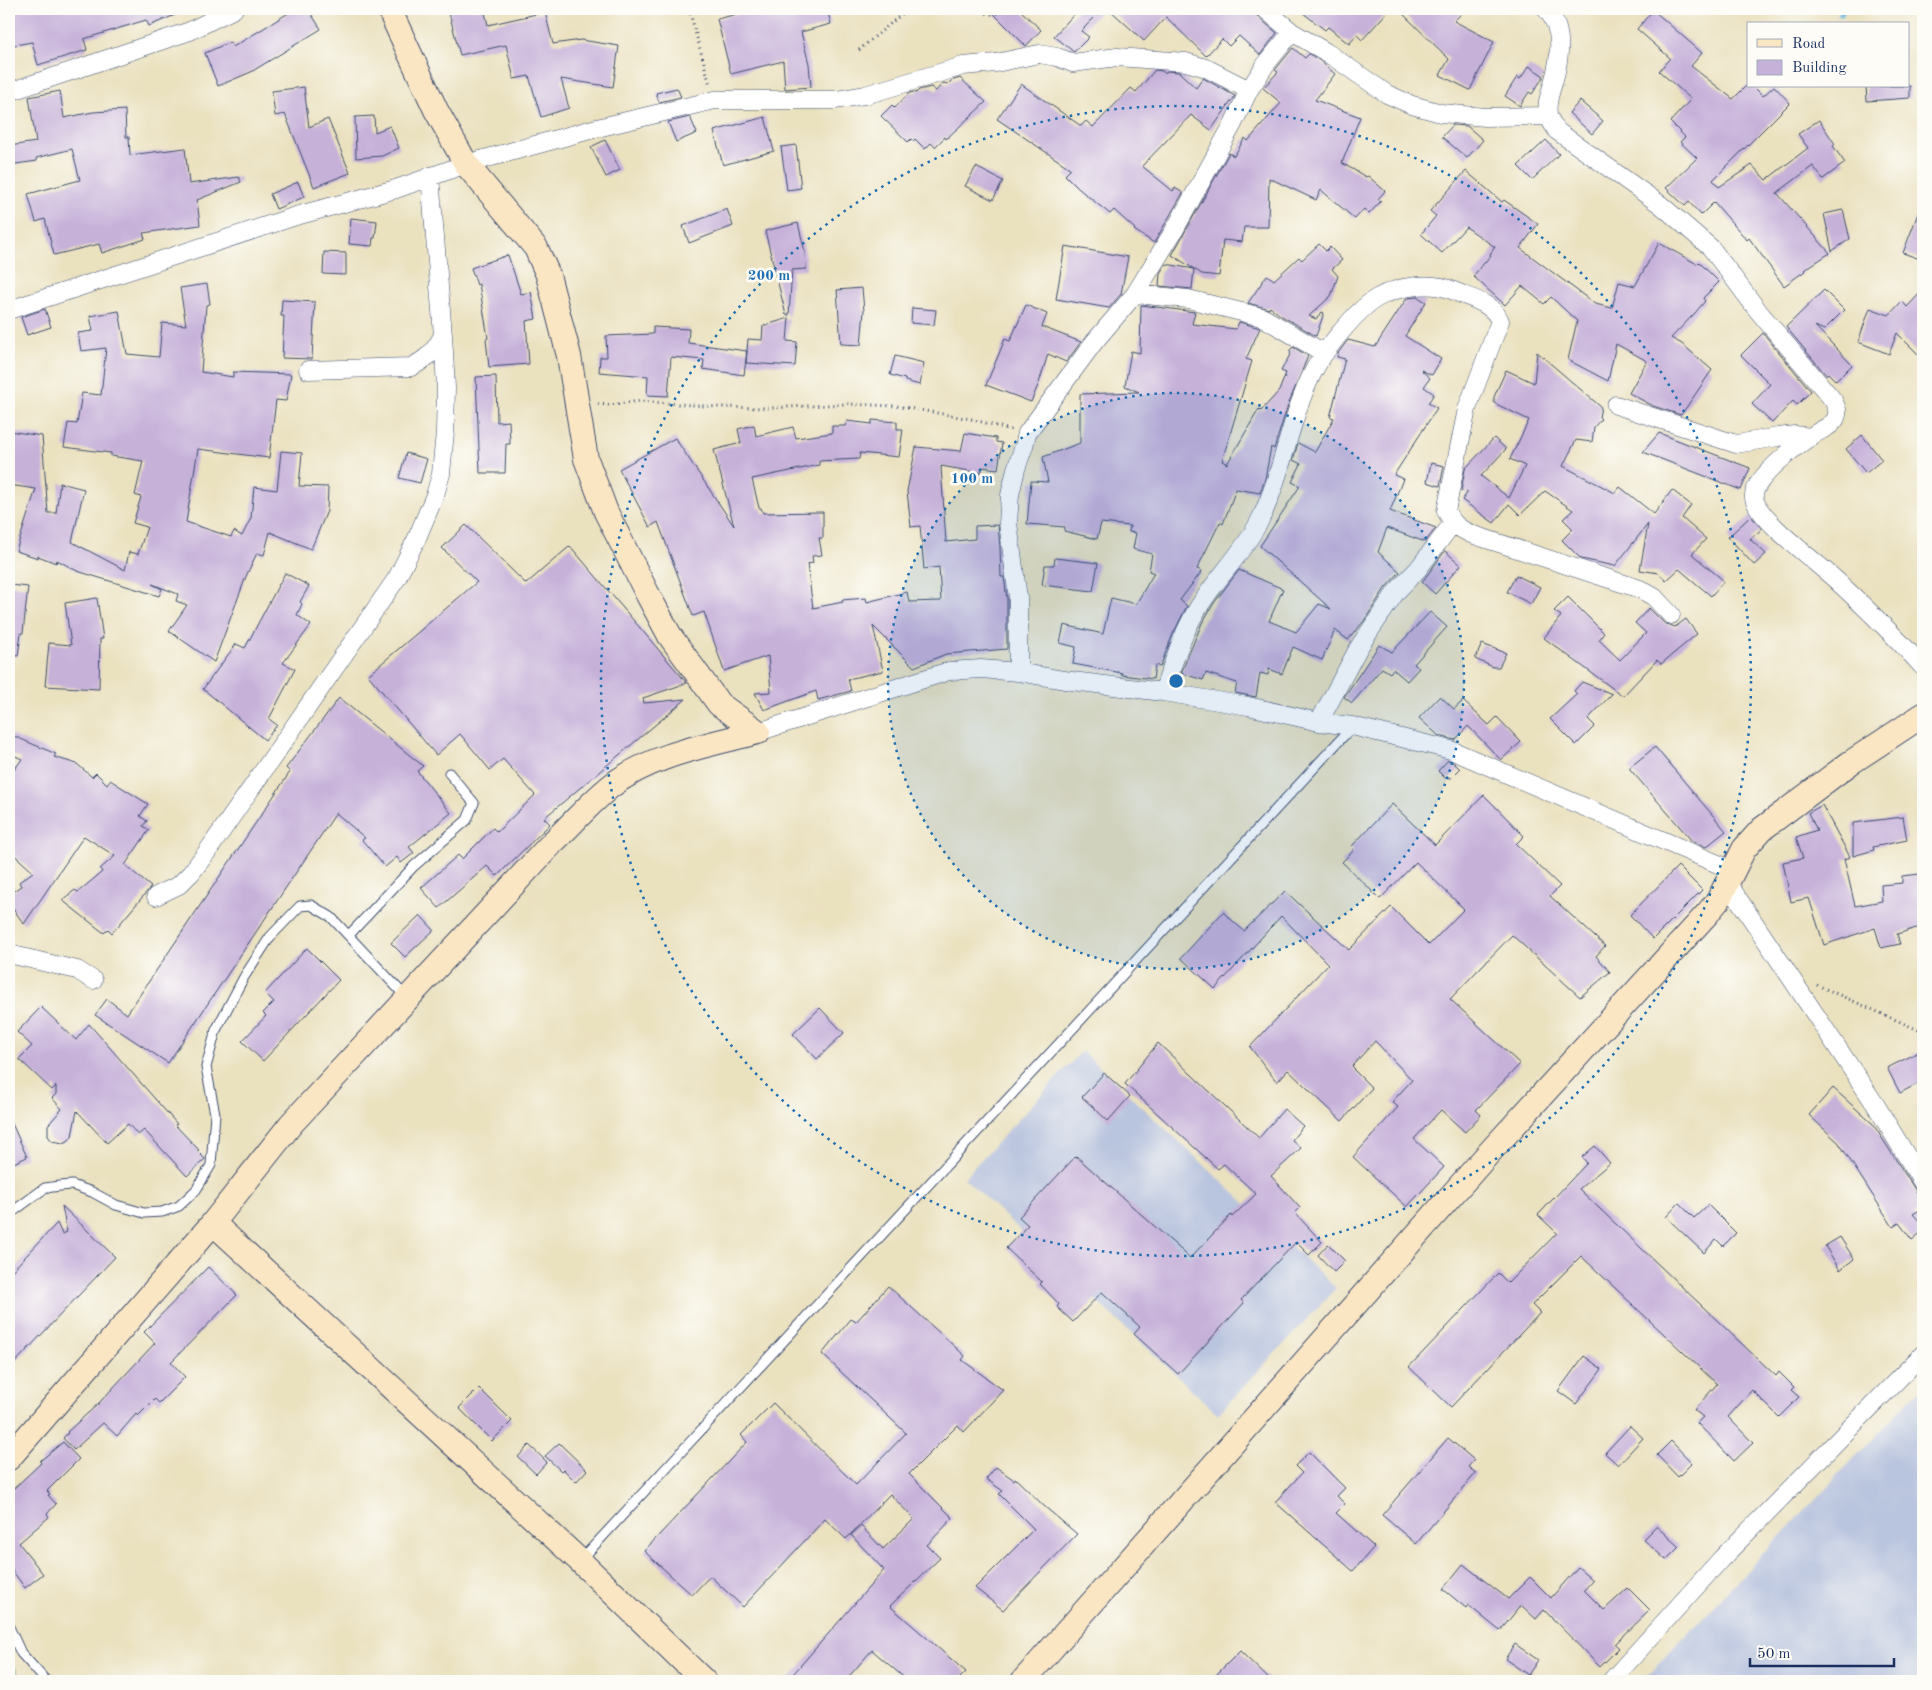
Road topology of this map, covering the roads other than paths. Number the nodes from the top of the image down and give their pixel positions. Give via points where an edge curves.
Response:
1 (234, 9) edge
2 (389, 9) edge
3 (1265, 9) edge
4 (1546, 9) edge
5 (1292, 32) junction
6 (1249, 90) junction
7 (9, 92) edge
8 (1548, 116) junction
9 (466, 164) junction
10 (430, 176) junction
11 (1136, 294) junction
12 (9, 310) edge
13 (443, 335) junction
14 (1324, 353) junction
15 (308, 370) dead end
16 (1616, 405) dead end
17 (1810, 436) junction
18 (1453, 524) junction
19 (1671, 615) dead end
20 (1923, 667) edge
21 (1018, 672) junction
22 (1163, 692) junction
23 (1923, 716) edge
24 (1319, 722) junction
25 (1352, 726) junction
26 (758, 732) junction
27 (449, 773) dead end
28 (1730, 876) junction
29 (156, 896) dead end
30 (349, 935) junction
31 (9, 954) edge
32 (93, 980) dead end
33 (408, 999) junction
34 (1923, 1183) edge
35 (15, 1210) dead end
36 (213, 1223) junction
37 (1923, 1354) edge
38 (9, 1458) edge
39 (580, 1561) junction
40 (9, 1627) edge
41 (46, 1681) edge
42 (704, 1681) edge
43 (1023, 1681) edge
44 (1611, 1681) edge

1 - 7 street via 190,31
2 - 9 street via 436,110
3 - 5 street
4 - 8 street via 1558,33 1560,51 1547,101
5 - 6 street
5 - 8 street via 1387,94 1412,105 1441,113 1485,117
6 - 9 street via 1206,68 1186,62 1117,57 1074,63 1039,54 963,66 865,95 836,100 715,100
6 - 11 street via 1229,132
8 - 17 street via 1557,131 1661,205 1710,248 1838,409 1832,423
9 - 10 street
9 - 26 street via 536,248 548,275 569,356 586,459 606,512 661,619 720,704
10 - 12 street via 296,216
10 - 13 street
11 - 14 street via 1188,299 1262,318
11 - 21 street via 1095,341 1027,433 1010,494 1008,523 1018,598
13 - 15 street via 436,350 411,367
13 - 29 street via 446,388 441,474 417,538 397,578 197,866 179,885
14 - 18 street via 1375,299 1406,287 1450,289 1492,308 1498,314 1500,321 1468,409 1450,489 1446,511
14 - 22 street via 1298,409 1271,498 1251,534 1184,633
16 - 17 street via 1736,444 1795,435
17 - 20 street via 1760,479 1754,490 1758,508
18 - 19 street via 1471,534 1640,588
18 - 24 street via 1396,592 1359,647
21 - 22 street
21 - 26 street via 981,669 949,672
22 - 24 street
23 - 28 street via 1850,763 1762,829 1744,849
24 - 25 street
25 - 28 street via 1450,750
25 - 39 lane
26 - 33 street via 666,757 612,786 553,842
27 - 30 lane via 474,803 467,820 414,866
28 - 34 street via 1788,974 1875,1104
28 - 43 street via 1707,914 1488,1154
30 - 33 lane
30 - 35 lane via 331,917 311,905 300,906 270,936 244,977 216,1030 206,1068 216,1114 211,1165 196,1190 179,1206 162,1212 144,1213 116,1205 72,1185 45,1188
31 - 32 street via 77,970
33 - 36 street via 290,1124
36 - 38 street
36 - 39 street
37 - 44 street via 1722,1558
39 - 42 street
40 - 41 lane via 21,1653

